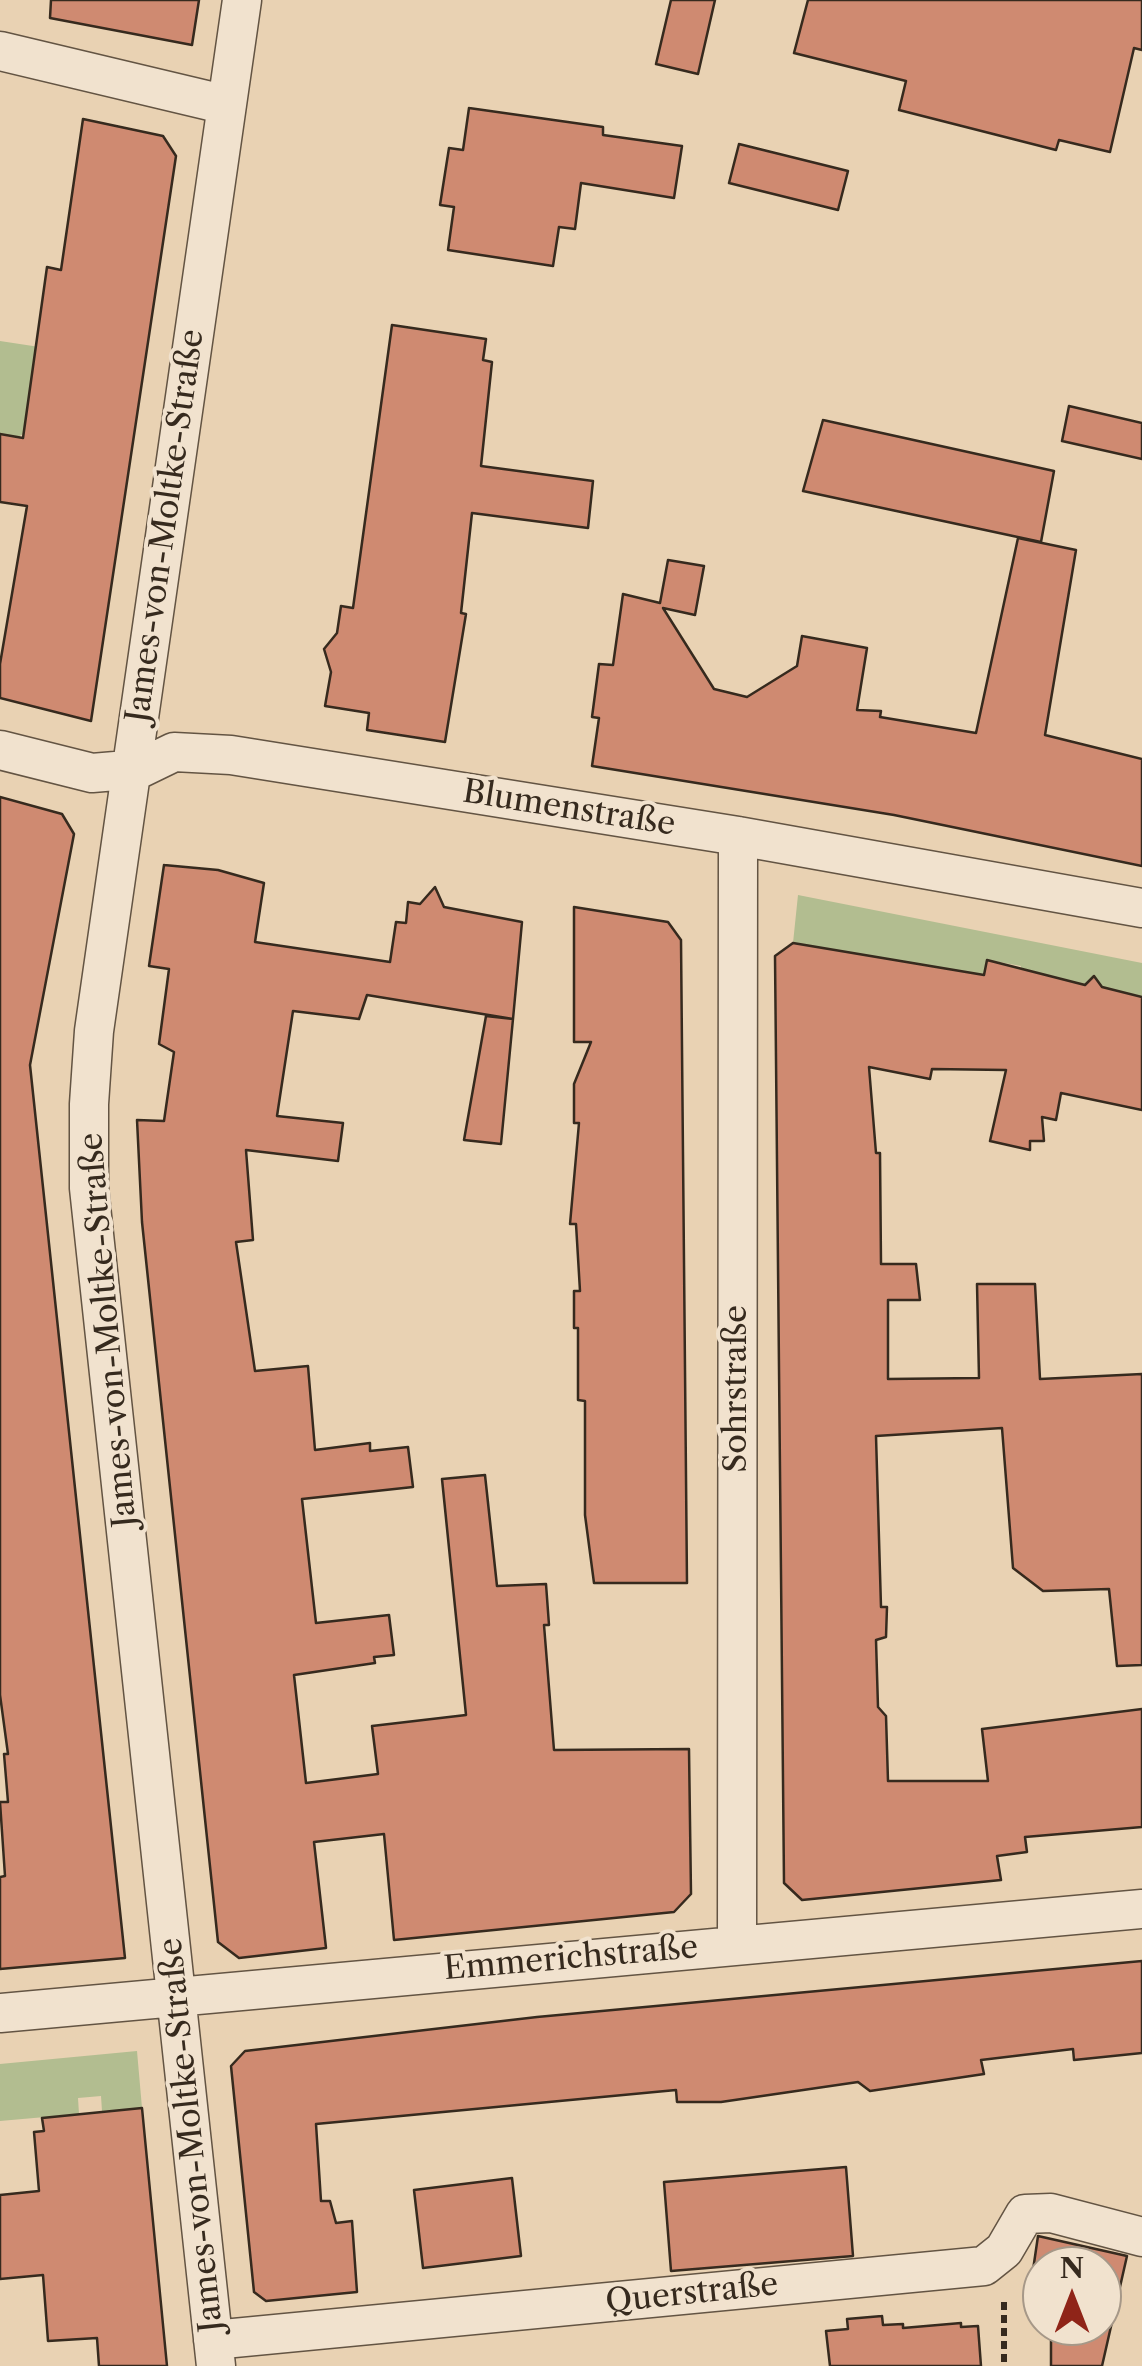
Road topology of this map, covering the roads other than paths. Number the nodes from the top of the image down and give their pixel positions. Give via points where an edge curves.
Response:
1 (242, 0) edge
2 (0, 51) edge
3 (227, 104) junction
4 (0, 750) edge
5 (131, 768) junction
6 (738, 836) junction
7 (1142, 908) edge
8 (1142, 1909) edge
9 (737, 1943) junction
10 (178, 1996) junction
11 (0, 2013) edge
12 (1142, 2237) edge
13 (214, 2353) edge

1 - 3 street, James-von-Moltke-Straße
2 - 3 street
3 - 5 street, James-von-Moltke-Straße
4 - 5 street, Blumenstraße via 92,773
5 - 6 street, Blumenstraße via 174,752 232,755
5 - 10 street, James-von-Moltke-Straße via 94,1031 90,1188
6 - 7 street, Blumenstraße
6 - 9 street, Sohrstraße
8 - 9 street, Emmerichstraße
9 - 10 street, Emmerichstraße
10 - 11 street, Emmerichstraße
10 - 13 street, James-von-Moltke-Straße
12 - 13 street, Querstraße via 1051,2213 1025,2214 1004,2250 984,2266

